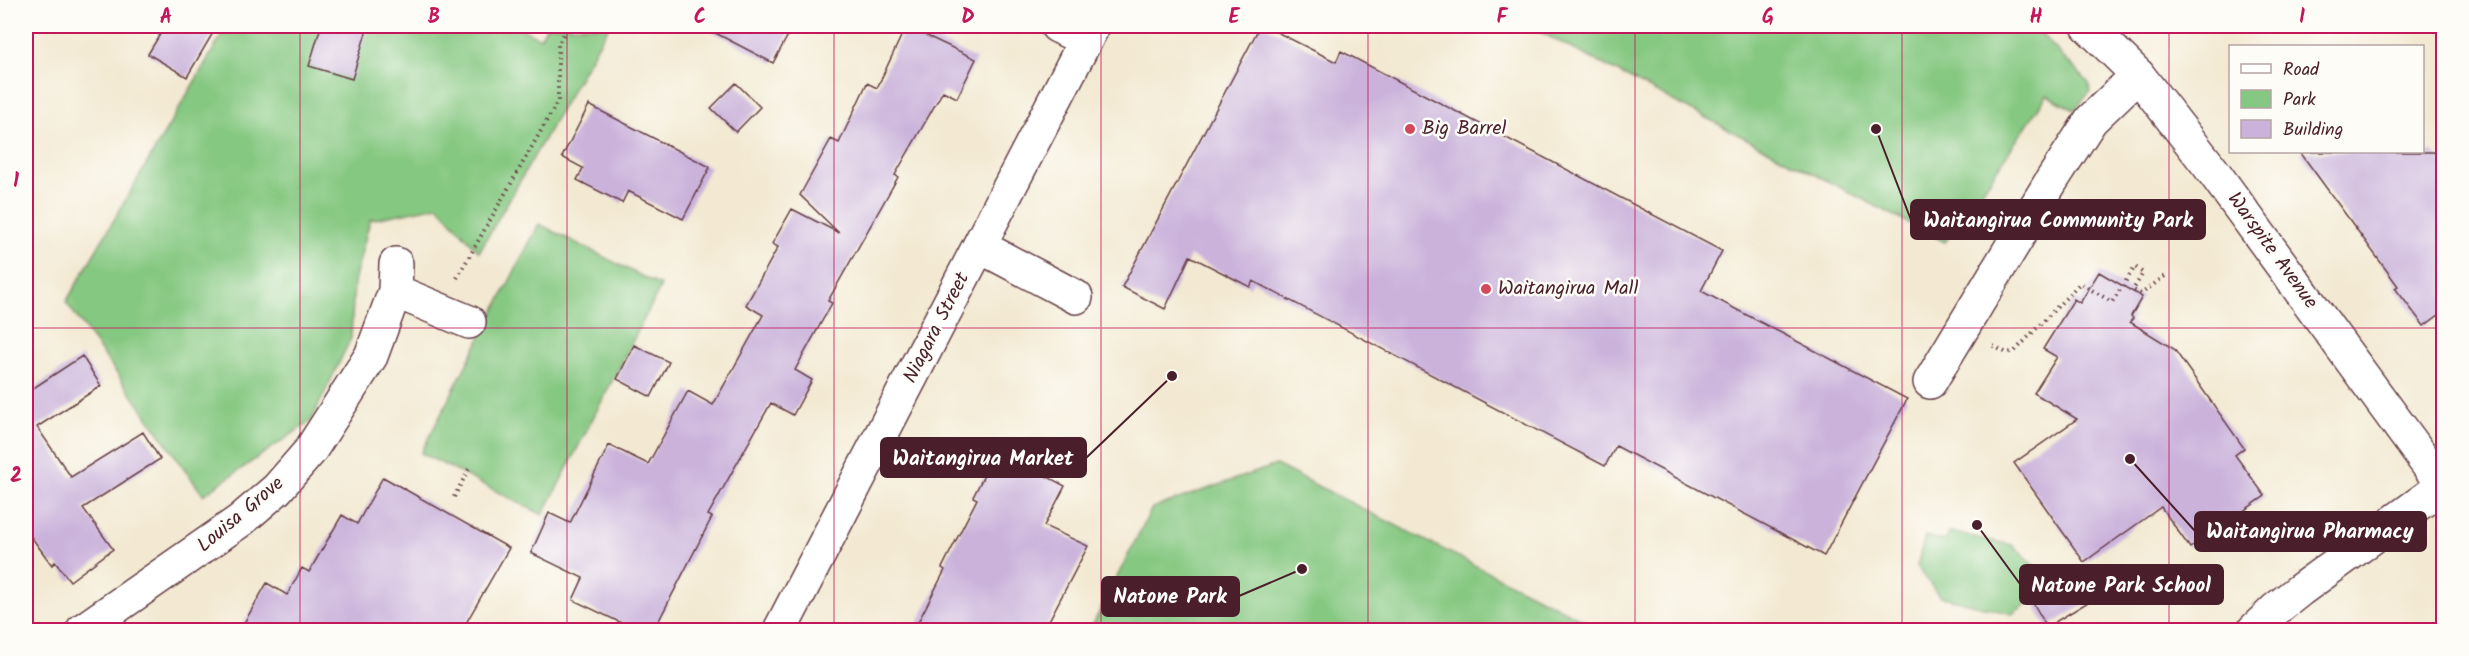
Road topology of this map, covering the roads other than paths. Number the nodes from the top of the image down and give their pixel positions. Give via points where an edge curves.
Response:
1 (2088, 26) edge
2 (1078, 30) edge
3 (2138, 75) junction
4 (979, 246) junction
5 (1076, 297) dead end
6 (469, 322) dead end
7 (1930, 382) dead end
8 (2443, 486) edge
9 (83, 630) edge
10 (780, 630) edge
11 (2254, 630) edge

1 - 3 street, Warspite Avenue
2 - 4 street, Niagara Street
3 - 7 street via 2091,120
3 - 8 street, Warspite Avenue via 2247,216
4 - 5 street
4 - 10 street, Niagara Street
6 - 9 street, Louisa Grove via 439,309 395,278 371,356 310,451 277,489 241,520
8 - 11 street via 2300,590

